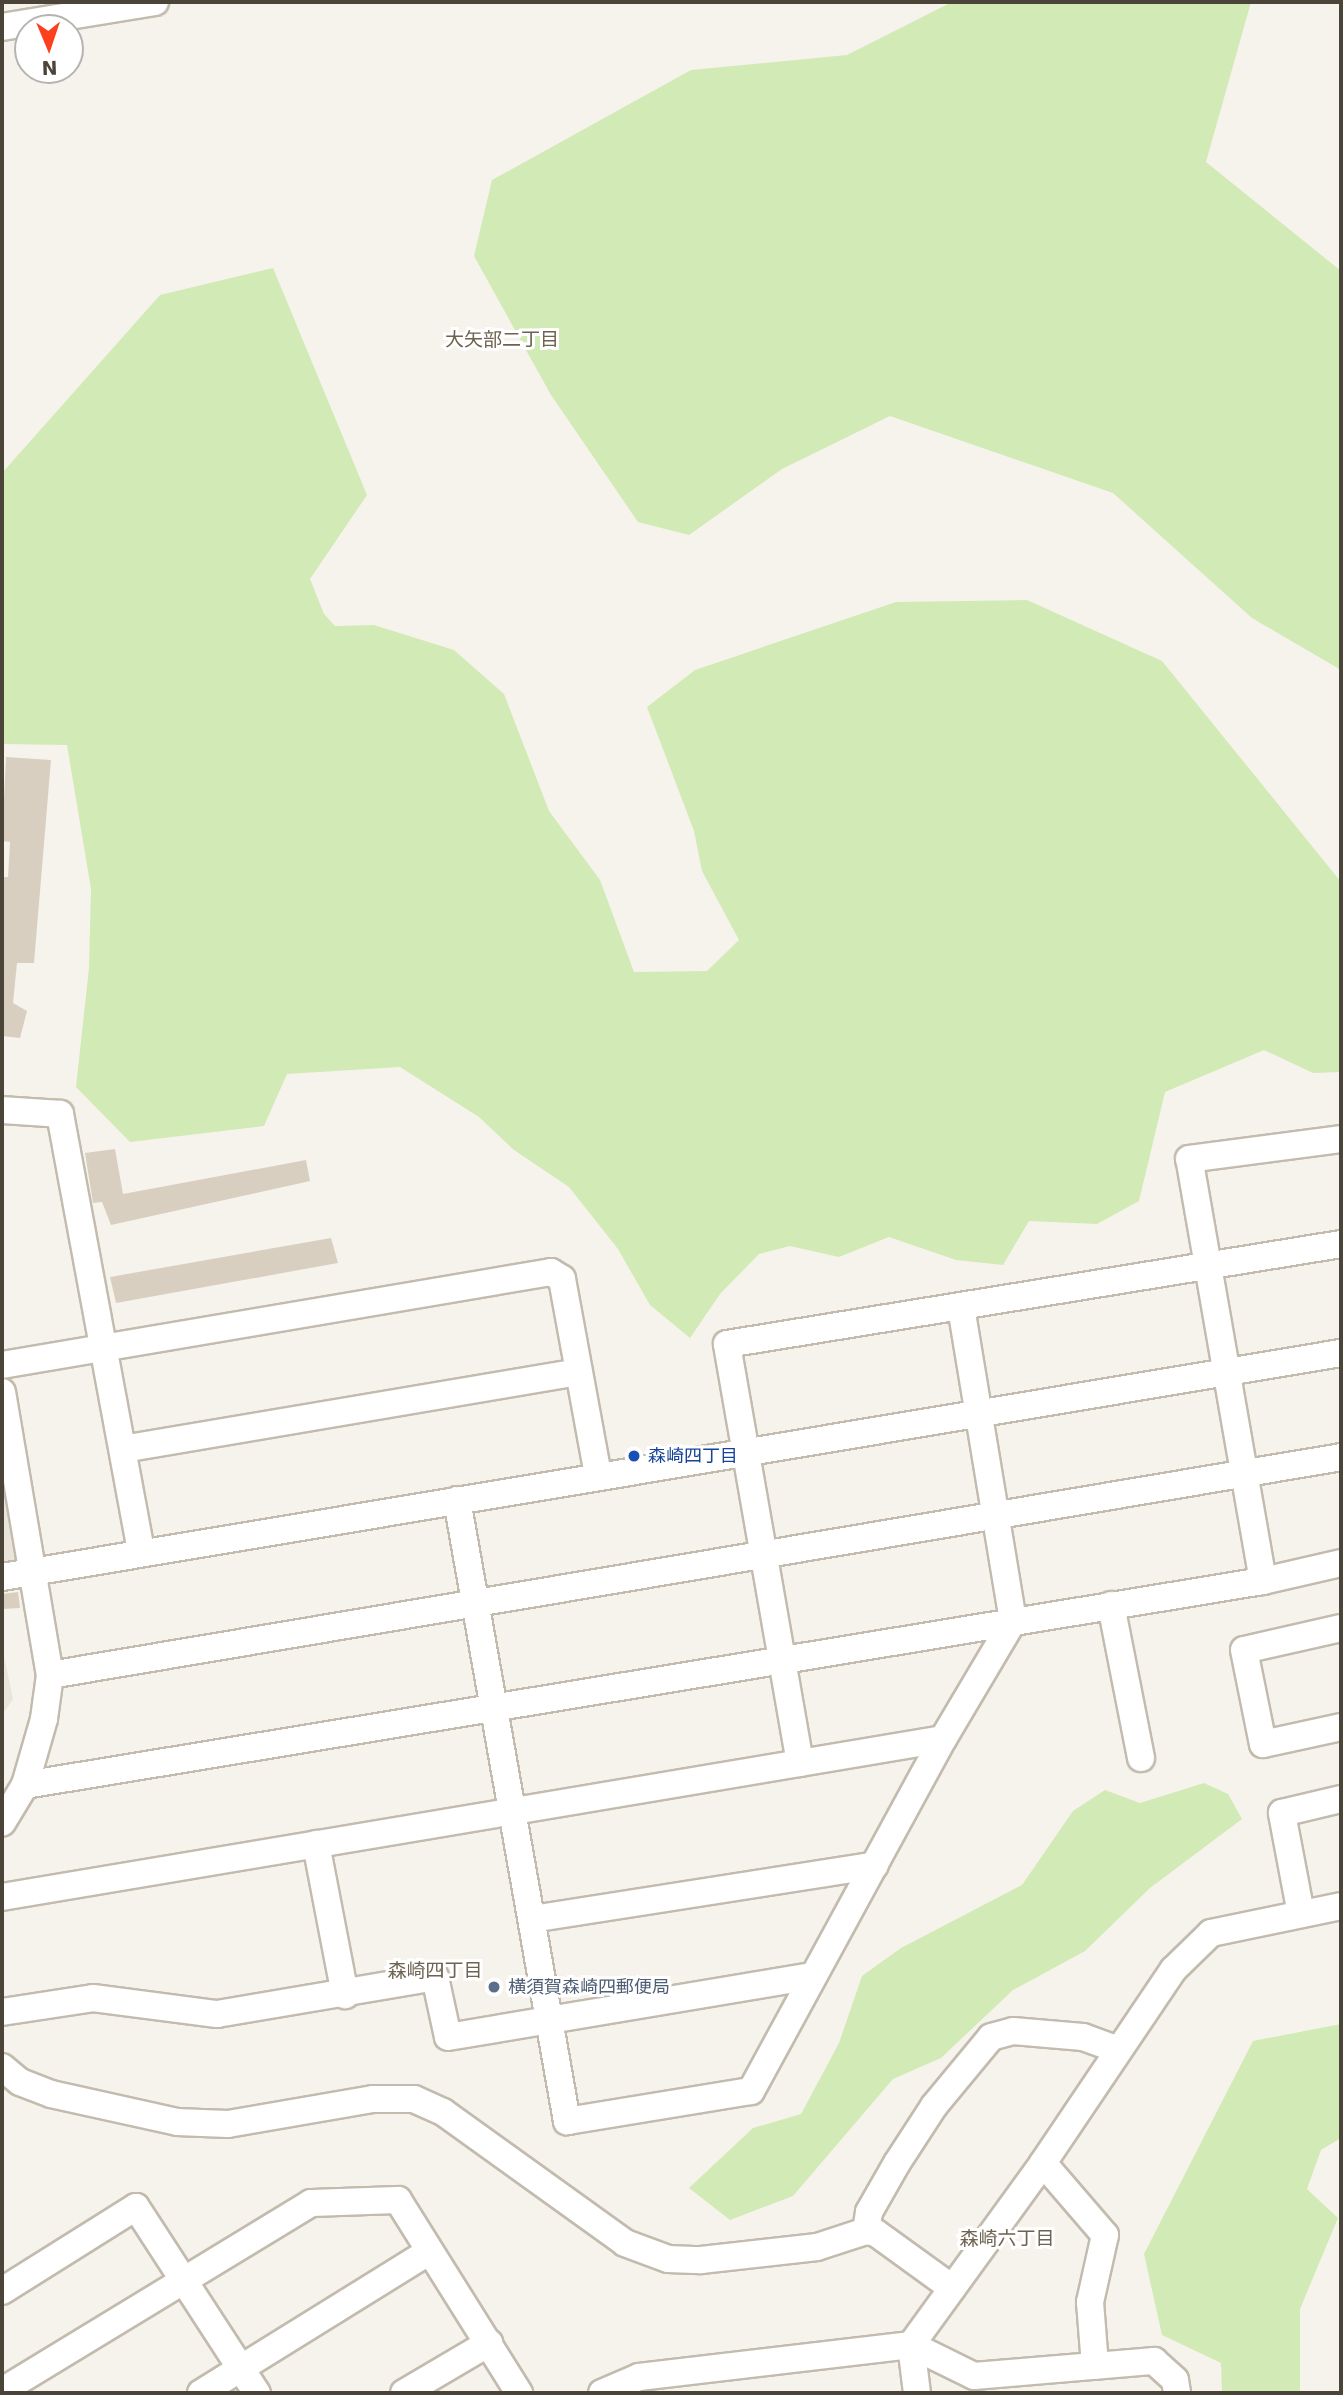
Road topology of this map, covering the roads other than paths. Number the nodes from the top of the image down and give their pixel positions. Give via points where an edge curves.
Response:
1 (155, 2) edge
2 (2, 27) edge
3 (2, 1110) edge
4 (1341, 1139) edge
5 (1341, 1244) edge
6 (1208, 1267) junction
7 (961, 1308) junction
8 (106, 1346) junction
9 (1341, 1353) edge
10 (2, 1365) edge
11 (578, 1372) junction
12 (1226, 1373) junction
13 (2, 1392) edge
14 (979, 1414) junction
15 (124, 1449) junction
16 (746, 1452) junction
17 (1341, 1457) edge
18 (1244, 1474) junction
19 (598, 1475) junction
20 (457, 1500) junction
21 (995, 1516) junction
22 (141, 1553) junction
23 (763, 1555) junction
24 (1341, 1563) edge
25 (34, 1571) junction
26 (2, 1577) edge
27 (1263, 1581) junction
28 (476, 1604) junction
29 (1111, 1605) junction
30 (1013, 1621) junction
31 (1341, 1629) edge
32 (781, 1660) junction
33 (50, 1675) junction
34 (493, 1708) junction
35 (1341, 1727) edge
36 (943, 1739) junction
37 (1140, 1758) dead end
38 (800, 1763) junction
39 (26, 1785) junction
40 (1341, 1799) edge
41 (512, 1811) junction
42 (2, 1823) edge
43 (316, 1844) junction
44 (875, 1865) junction
45 (2, 1897) edge
46 (1341, 1906) edge
47 (1301, 1914) junction
48 (532, 1919) junction
49 (813, 1976) junction
50 (345, 1995) junction
51 (2, 2012) edge
52 (549, 2018) junction
53 (1118, 2050) junction
54 (2, 2067) edge
55 (1043, 2163) junction
56 (866, 2231) junction
57 (428, 2252) junction
58 (183, 2279) junction
59 (953, 2288) junction
60 (2, 2291) edge
61 (489, 2343) junction
62 (911, 2344) junction
63 (1095, 2366) junction
64 (241, 2369) junction
65 (670, 2384) edge
66 (974, 2385) edge
67 (2, 2391) edge
68 (201, 2393) edge
69 (257, 2393) edge
70 (404, 2393) edge
71 (519, 2393) edge
72 (603, 2393) edge
73 (917, 2393) edge
74 (1177, 2393) edge

1 - 2 street
3 - 8 street via 60,1114
4 - 6 street via 1189,1159
5 - 6 street
6 - 7 street
6 - 12 street
7 - 14 street
7 - 16 street via 727,1344
8 - 10 street
8 - 11 street via 551,1272 562,1279
8 - 15 street
9 - 12 street
11 - 15 street
11 - 19 street
12 - 14 street
12 - 18 street
13 - 25 street
14 - 16 street
14 - 21 street
15 - 22 street
16 - 19 street
16 - 23 street
17 - 18 street
18 - 21 street
18 - 27 street
19 - 20 street
20 - 22 street
20 - 28 street
21 - 23 street
21 - 30 street
22 - 25 street
23 - 28 street
23 - 32 street
24 - 27 street
25 - 26 street
25 - 33 street
27 - 29 street
28 - 33 street
28 - 34 street
29 - 30 street
29 - 37 street
30 - 32 street
30 - 36 street
31 - 35 street via 1244,1650 1264,1744
32 - 34 street
32 - 38 street
33 - 39 street via 44,1719
34 - 39 street
34 - 41 street
36 - 38 street
36 - 44 street
38 - 41 street
39 - 42 street
40 - 47 street via 1282,1812
41 - 43 street
41 - 48 street
43 - 45 street
43 - 50 street
44 - 48 street
44 - 49 street
46 - 47 street
47 - 53 street via 1211,1933 1173,1970
48 - 52 street
49 - 52 street
49 - 52 street via 751,2091 567,2121
50 - 51 street via 217,2014 93,1997
50 - 52 street via 435,1977 447,2037
53 - 55 street
53 - 56 street via 1083,2037 1013,2031 991,2037 934,2106 897,2163 869,2212
54 - 56 street via 20,2082 51,2094 177,2122 228,2124 373,2099 414,2099 443,2112 625,2243 668,2259 701,2260 817,2247
55 - 59 street
55 - 63 street via 1105,2235 1090,2302
56 - 59 street via 876,2233
57 - 58 street via 398,2200 311,2203
57 - 61 street
57 - 64 street
58 - 60 street via 136,2207
58 - 64 street
58 - 67 street
59 - 62 street
61 - 70 street
61 - 71 street
62 - 65 street
62 - 66 street
62 - 73 street
63 - 66 street
63 - 74 street via 1154,2361 1175,2380
64 - 68 street
64 - 69 street
65 - 72 street via 639,2377

